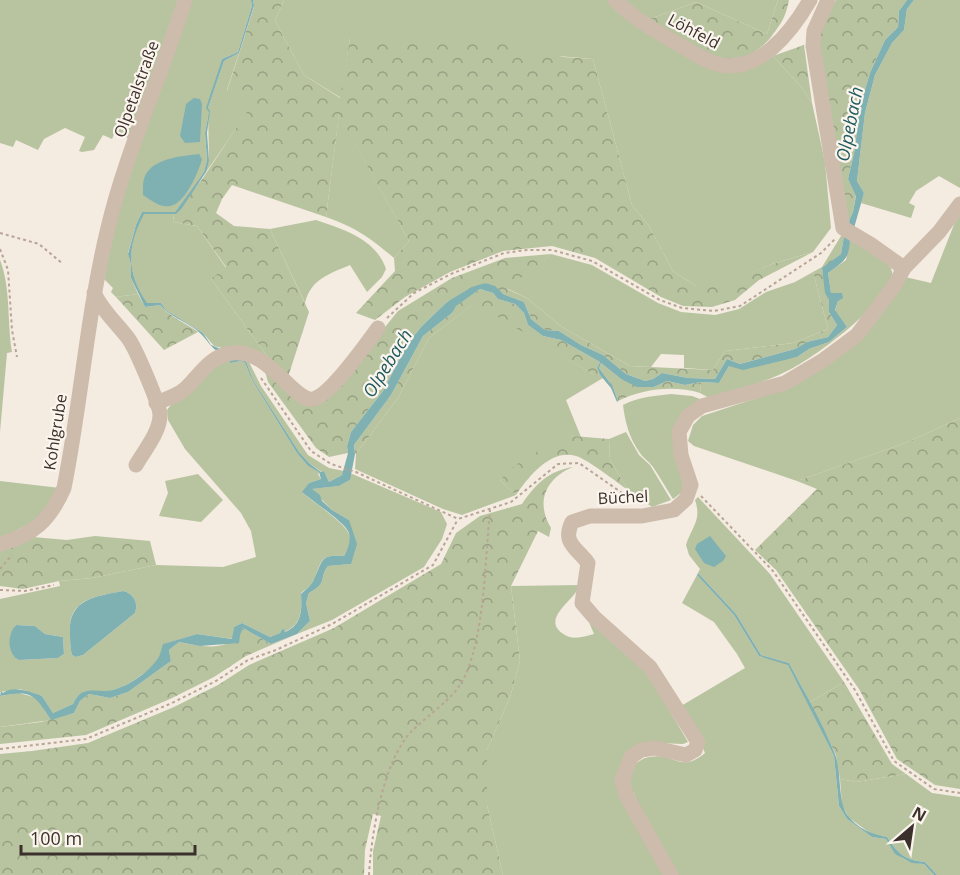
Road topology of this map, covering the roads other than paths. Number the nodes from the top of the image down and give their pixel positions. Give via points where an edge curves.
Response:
1 (185, 0) edge
2 (615, 0) edge
3 (810, 0) edge
4 (828, 0) edge
5 (117, 190) joint
6 (960, 204) edge
7 (904, 268) junction
8 (94, 293) junction
9 (378, 328) road end
10 (156, 403) junction
11 (136, 465) dead end
12 (0, 544) edge
13 (671, 875) edge

1 - 5 street, Olpetalstraße
2 - 3 street, Löhfeld via 643,24 704,59 733,66 764,54 787,35
4 - 7 street via 814,31 813,46 848,231
5 - 8 street, Kohlgrube
6 - 7 street
7 - 13 street, Büchel via 857,335 822,361 785,383 702,406 688,416 679,432 681,455 691,485 686,499 674,510 642,516 590,516 572,522 568,531 569,541 588,563 582,603 650,667 698,742 695,750 686,755 655,748 641,750 631,757 622,781
8 - 10 street via 136,352
8 - 12 street, Kohlgrube via 64,488 44,522 31,532
9 - 10 street via 347,368 314,399 300,395 268,364 238,352 206,364 185,389
10 - 11 street via 159,422

